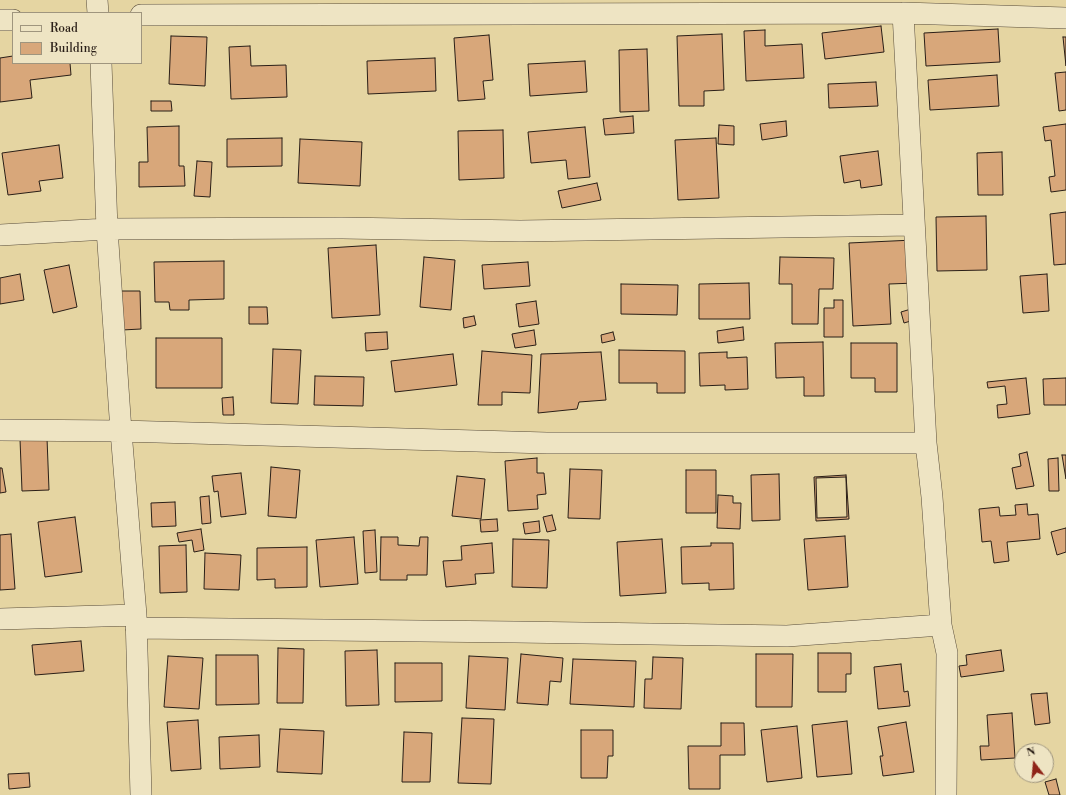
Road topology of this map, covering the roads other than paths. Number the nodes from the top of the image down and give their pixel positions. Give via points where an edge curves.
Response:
1 (97, 0) edge
2 (98, 12) edge
3 (903, 13) junction
4 (142, 15) edge
5 (1066, 18) edge
6 (0, 20) edge
7 (12, 20) edge
8 (101, 64) edge
9 (913, 225) junction
10 (107, 229) junction
11 (0, 235) edge
12 (0, 430) edge
13 (121, 431) junction
14 (926, 443) junction
15 (0, 619) edge
16 (136, 621) junction
17 (941, 626) junction
18 (141, 795) edge
19 (946, 795) edge

1 - 2 street
3 - 4 street
3 - 5 street
3 - 9 street
6 - 7 street
8 - 10 street
9 - 10 street via 520,231 342,228
9 - 14 street
10 - 11 street
10 - 13 street
12 - 13 street
13 - 14 street via 547,443
13 - 16 street
14 - 17 street
15 - 16 street
16 - 17 street via 492,632 787,636
16 - 18 street
17 - 19 street via 947,653

